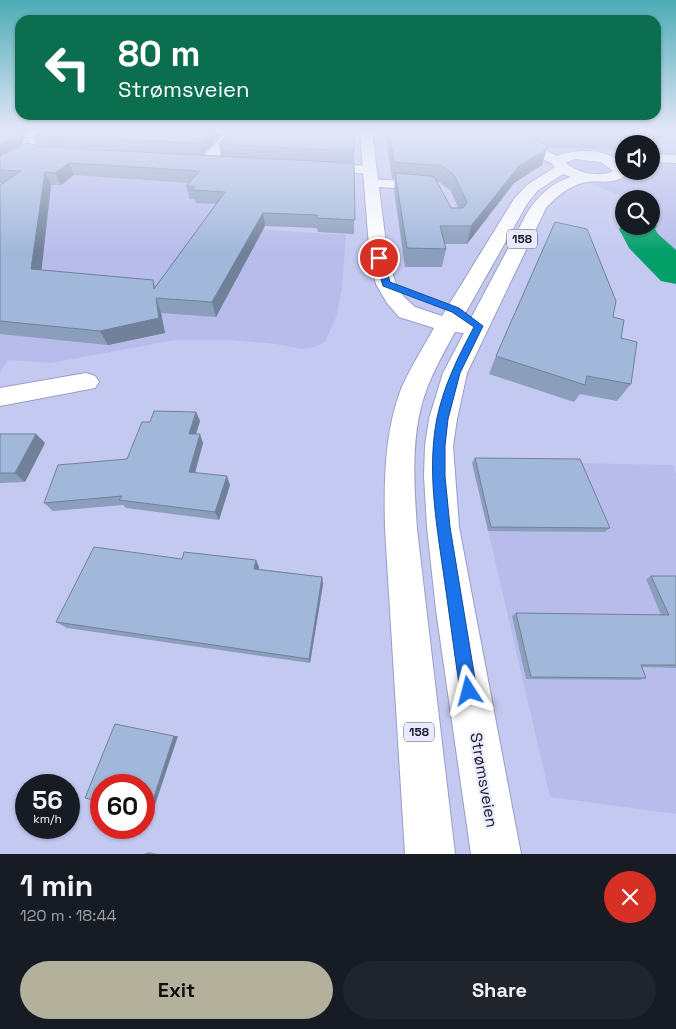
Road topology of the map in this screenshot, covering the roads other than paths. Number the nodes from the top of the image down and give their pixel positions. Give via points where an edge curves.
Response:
1 (341, 172) edge
2 (370, 172) edge
3 (552, 172) edge
4 (572, 172) edge
5 (370, 176) junction
6 (615, 176) edge
7 (590, 178) junction
8 (444, 199) edge
9 (452, 318) junction
10 (479, 326) junction
11 (86, 382) dead end
12 (0, 397) edge
13 (430, 854) edge
14 (496, 854) edge

1 - 5 main road
2 - 5 main road
3 - 9 main road, 158 via 520,202
4 - 7 main road, 158
5 - 8 main road via 433,187 441,192
5 - 9 main road via 379,258 394,299 407,312
6 - 7 main road, 158
7 - 10 main road, 158 via 559,186 540,204
9 - 10 main road
9 - 13 main road, 158 via 425,365 407,414 399,476
10 - 14 main road, Strømsveien / 158 via 455,373 448,396 439,446 439,476 455,610
11 - 12 main road

